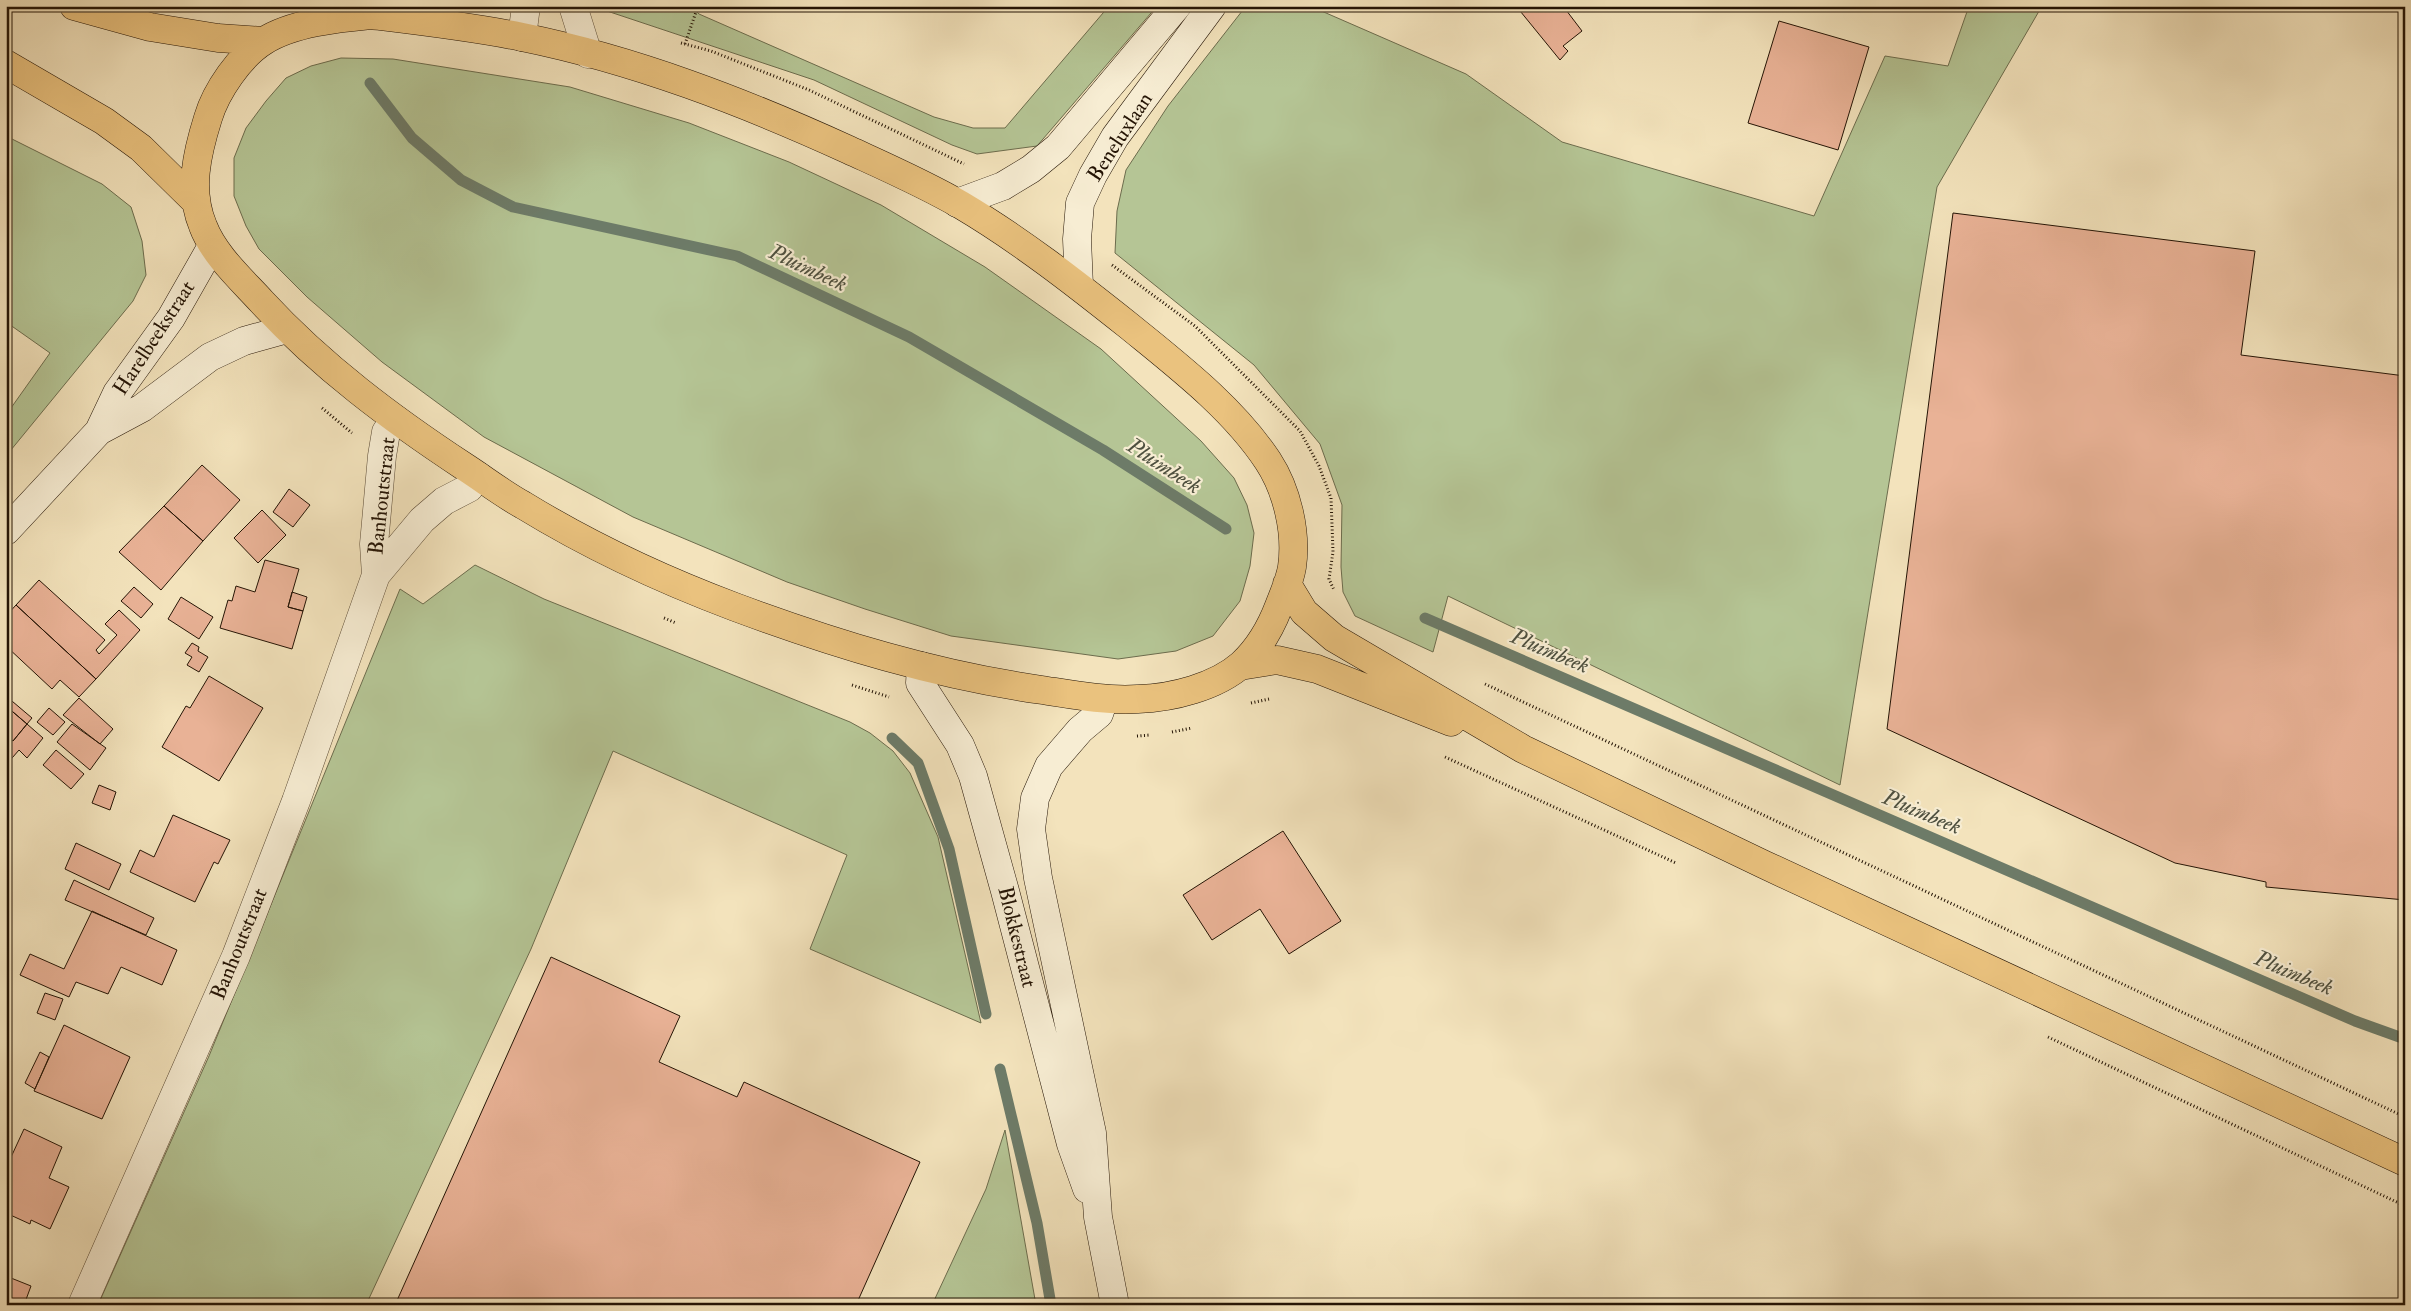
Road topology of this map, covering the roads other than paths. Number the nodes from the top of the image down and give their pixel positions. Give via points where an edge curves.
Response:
1 (74, 6) edge
2 (526, 6) edge
3 (573, 6) edge
4 (1177, 6) edge
5 (1212, 6) edge
6 (522, 37) junction
7 (264, 41) junction
8 (588, 54) junction
9 (6, 64) edge
10 (195, 201) junction
11 (957, 203) junction
12 (212, 246) junction
13 (1079, 286) junction
14 (287, 329) junction
15 (395, 419) junction
16 (99, 431) junction
17 (478, 476) junction
18 (6, 531) edge
19 (376, 575) junction
20 (1287, 584) junction
21 (921, 666) junction
22 (1240, 666) junction
23 (1104, 699) junction
24 (1523, 749) junction
25 (2405, 1162) edge
26 (1098, 1217) junction
27 (82, 1305) edge
28 (1115, 1305) edge

1 - 7 main road via 150,27 218,38
2 - 6 street
3 - 8 street
4 - 11 street, Beneluxlaan via 1058,147 1003,186
5 - 13 street, Beneluxlaan via 1115,137 1093,174 1080,203 1076,239
6 - 7 main road via 371,15 330,19
6 - 8 main road
7 - 10 main road via 230,73 212,104 196,155
8 - 11 main road via 719,94 912,179
9 - 10 main road via 104,121 141,148
10 - 12 main road
11 - 13 main road
12 - 14 main road
12 - 16 street, Harelbeekstraat via 171,318 117,393
13 - 20 main road via 1207,393 1243,429 1269,462 1281,485 1293,537 1293,563
14 - 15 main road
14 - 16 street, Harelbeekstraat via 244,341 210,357 142,408
15 - 17 main road
15 - 19 street, Banhoutstraat via 386,432 382,456 374,544
16 - 18 street, Harelbeekstraat
17 - 19 street, Banhoutstraat via 469,488 444,501 422,520
17 - 21 main road via 525,506 610,552 692,591 861,651
19 - 27 street, Banhoutstraat via 296,801 236,956
20 - 22 main road via 1274,619
20 - 24 main road via 1304,612 1334,638
21 - 23 main road via 991,683
21 - 26 street, Blokkestraat via 920,683 960,745 973,776 1071,1144
22 - 23 main road via 1213,682 1176,693 1147,699
22 - 24 main road via 1277,660 1317,669
23 - 26 street, Blokkestraat via 1099,714 1080,730 1049,766 1035,798 1031,829 1038,878 1092,1133
24 - 25 main road
26 - 28 street, Blokkestraat

